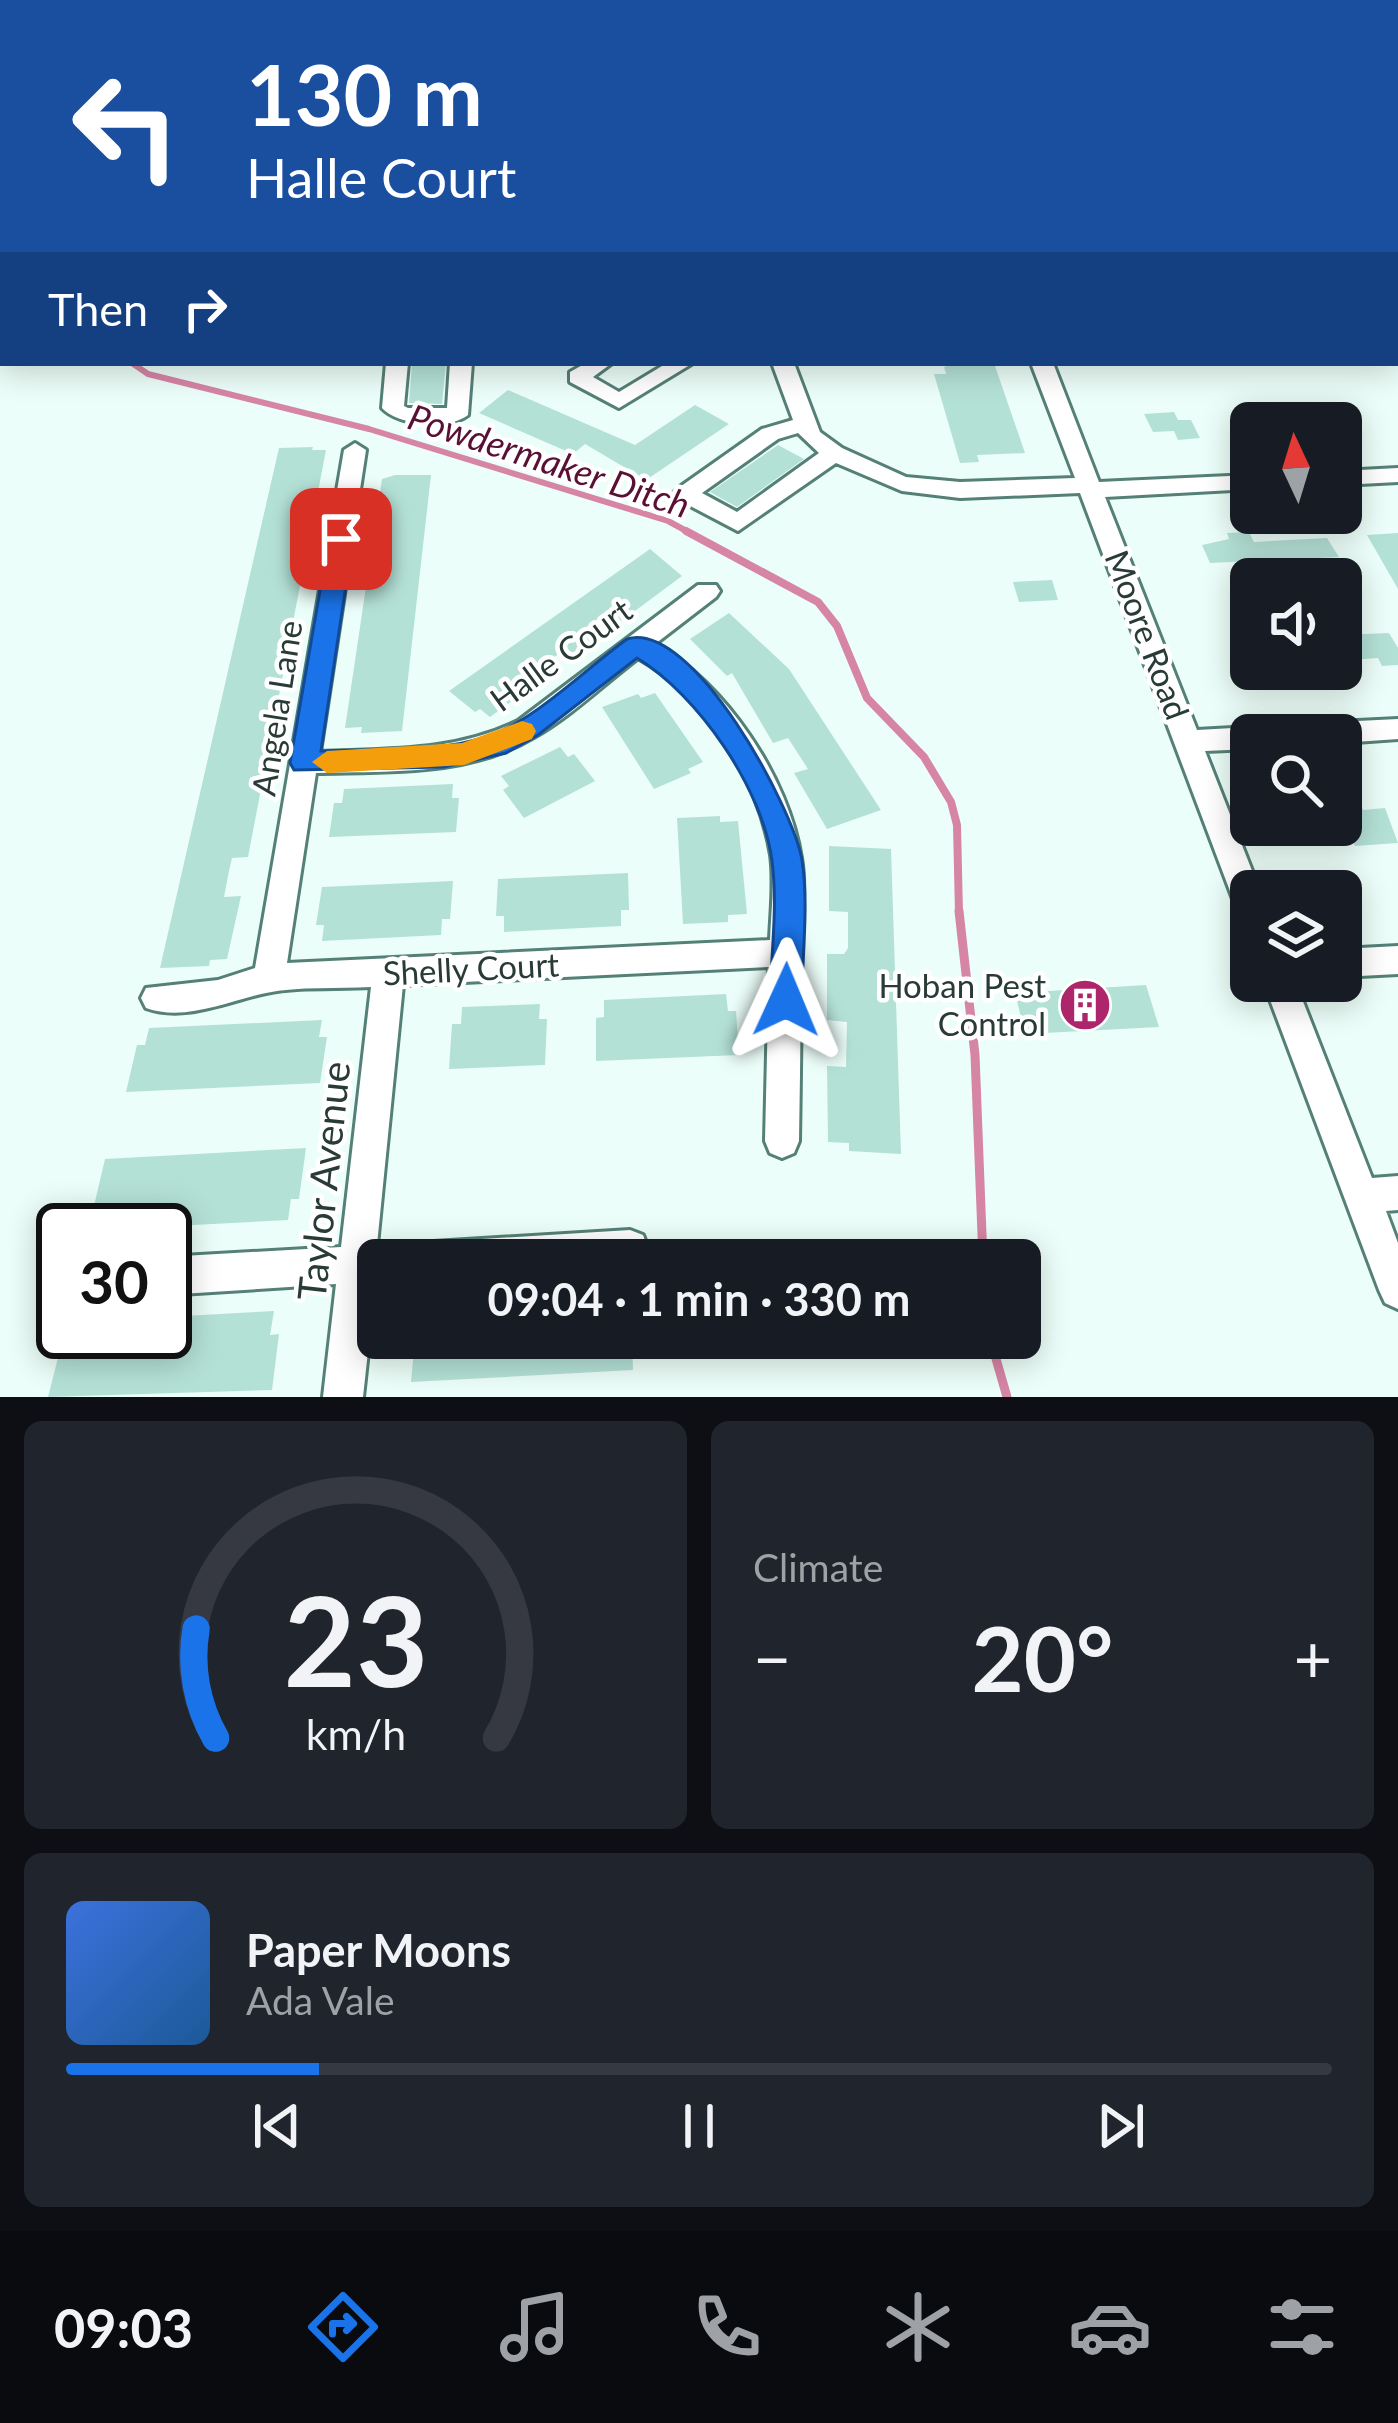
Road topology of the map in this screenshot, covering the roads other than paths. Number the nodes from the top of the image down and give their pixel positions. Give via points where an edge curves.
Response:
1 (396, 366) edge
2 (461, 366) edge
3 (596, 366) edge
4 (666, 366) edge
5 (785, 366) edge
6 (1043, 366) edge
7 (802, 424) junction
8 (355, 450) dead end
9 (834, 453) junction
10 (1398, 475) edge
11 (1362, 477) edge
12 (1230, 483) edge
13 (1090, 487) junction
14 (707, 591) dead end
15 (636, 645) junction
16 (1398, 729) edge
17 (1362, 731) edge
18 (1230, 739) edge
19 (1188, 741) junction
20 (304, 763) junction
21 (1237, 870) edge
22 (788, 953) junction
23 (1398, 960) edge
24 (1362, 962) edge
25 (388, 973) junction
26 (269, 979) junction
27 (157, 998) dead end
28 (1287, 1002) edge
29 (782, 1141) dead end
30 (1398, 1193) edge
31 (1361, 1196) junction
32 (370, 1239) edge
33 (357, 1265) edge
34 (192, 1274) edge
35 (1398, 1290) edge
36 (357, 1323) edge
37 (343, 1397) edge

1 - 2 street via 391,395 403,416 458,415
3 - 4 street via 578,376 619,401
5 - 7 street
6 - 13 street, Moore Road
7 - 9 street
7 - 9 street via 770,434 686,494 738,523
8 - 20 street, Angela Lane
9 - 13 street via 932,489
10 - 11 street
12 - 13 street
13 - 19 street, Moore Road
14 - 15 street, Halle Court
15 - 20 street, Halle Court via 496,745 444,756
15 - 22 street via 703,694 773,809 788,862
16 - 17 street
18 - 19 street
19 - 21 street, Moore Road
20 - 26 street, Angela Lane
22 - 25 street, Shelly Court
22 - 29 street
23 - 24 street
25 - 26 street, Shelly Court
25 - 32 street, Taylor Avenue
26 - 27 street, Shelly Court via 218,994
28 - 31 street
30 - 31 street
31 - 35 street
33 - 34 street
36 - 37 street, Taylor Avenue

